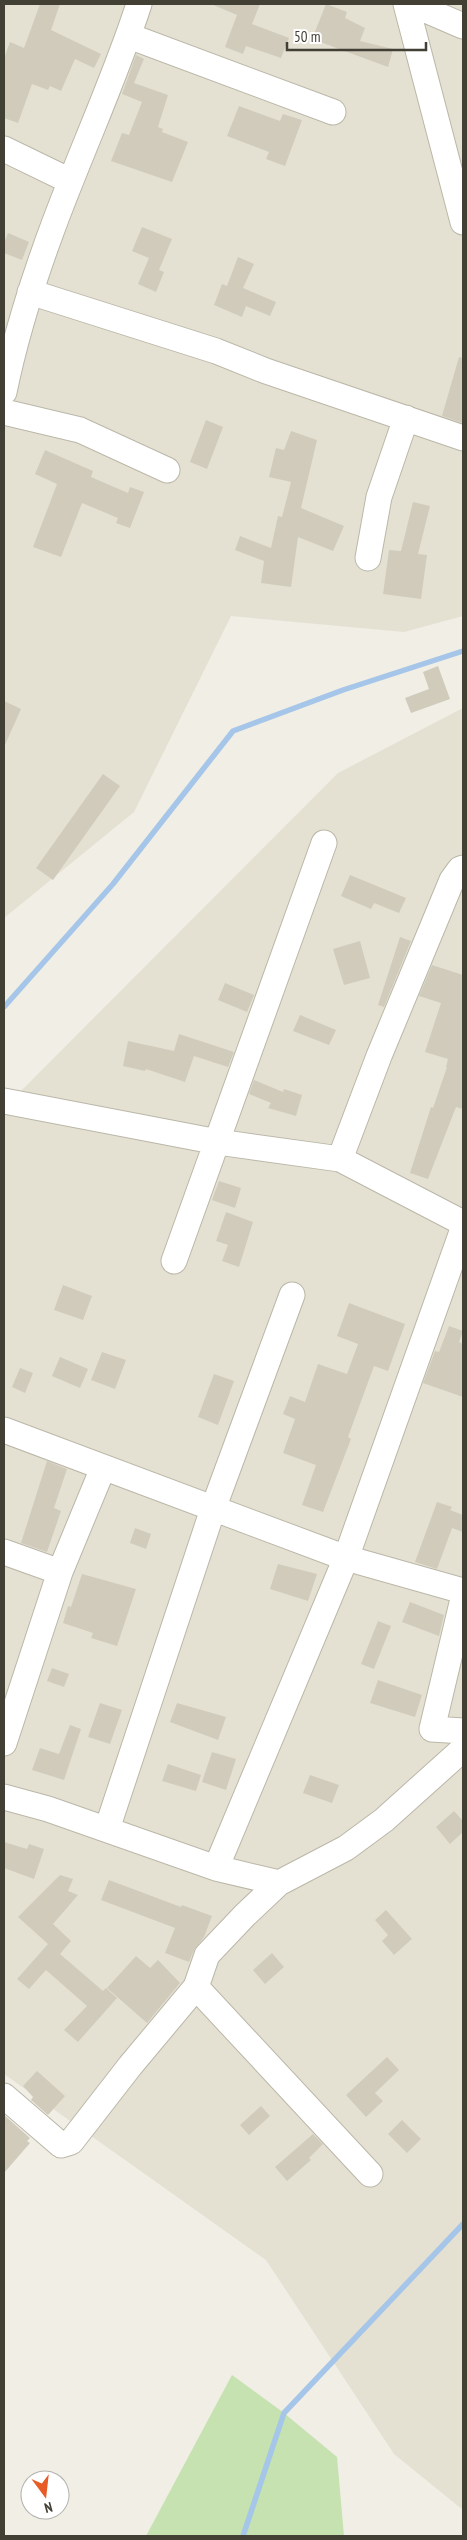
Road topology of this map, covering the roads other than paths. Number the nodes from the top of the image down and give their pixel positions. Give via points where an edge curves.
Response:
1 (139, 4) edge
2 (406, 4) edge
3 (412, 4) edge
4 (455, 17) edge
5 (129, 36) junction
6 (333, 112) dead end
7 (4, 149) edge
8 (70, 181) junction
9 (463, 222) edge
10 (30, 292) junction
11 (4, 392) edge
12 (4, 412) edge
13 (406, 418) junction
14 (463, 438) edge
15 (167, 470) dead end
16 (368, 558) dead end
17 (324, 843) dead end
18 (463, 868) edge
19 (4, 1101) edge
20 (218, 1142) junction
21 (340, 1159) junction
22 (463, 1223) edge
23 (463, 1228) edge
24 (174, 1261) dead end
25 (292, 1295) dead end
26 (4, 1430) edge
27 (103, 1468) junction
28 (213, 1509) junction
29 (4, 1552) edge
30 (346, 1558) junction
31 (60, 1572) junction
32 (463, 1591) edge
33 (463, 1599) edge
34 (463, 1731) edge
35 (4, 1743) edge
36 (463, 1749) edge
37 (4, 1797) edge
38 (107, 1830) junction
39 (216, 1868) junction
40 (279, 1883) junction
41 (196, 1987) junction
42 (4, 2096) edge
43 (370, 2174) dead end

1 - 5 street
2 - 9 street
3 - 4 street
5 - 6 street
5 - 8 street
7 - 8 street
8 - 10 street
10 - 11 street
10 - 13 street via 216,351
12 - 15 street via 80,430
13 - 14 street
13 - 16 street via 379,497
17 - 20 street
18 - 21 street via 452,880
19 - 20 street
20 - 21 street
20 - 24 street
21 - 22 street
23 - 30 street
25 - 28 street
26 - 27 street
27 - 28 street
27 - 31 street
28 - 30 street
28 - 38 street
29 - 31 street
30 - 32 street
30 - 39 street
31 - 35 street
33 - 34 street via 432,1729
36 - 40 street via 384,1820 346,1848
37 - 38 street
38 - 39 street
39 - 40 street
40 - 41 street via 207,1955
41 - 42 street via 71,2142 61,2145
41 - 43 street

